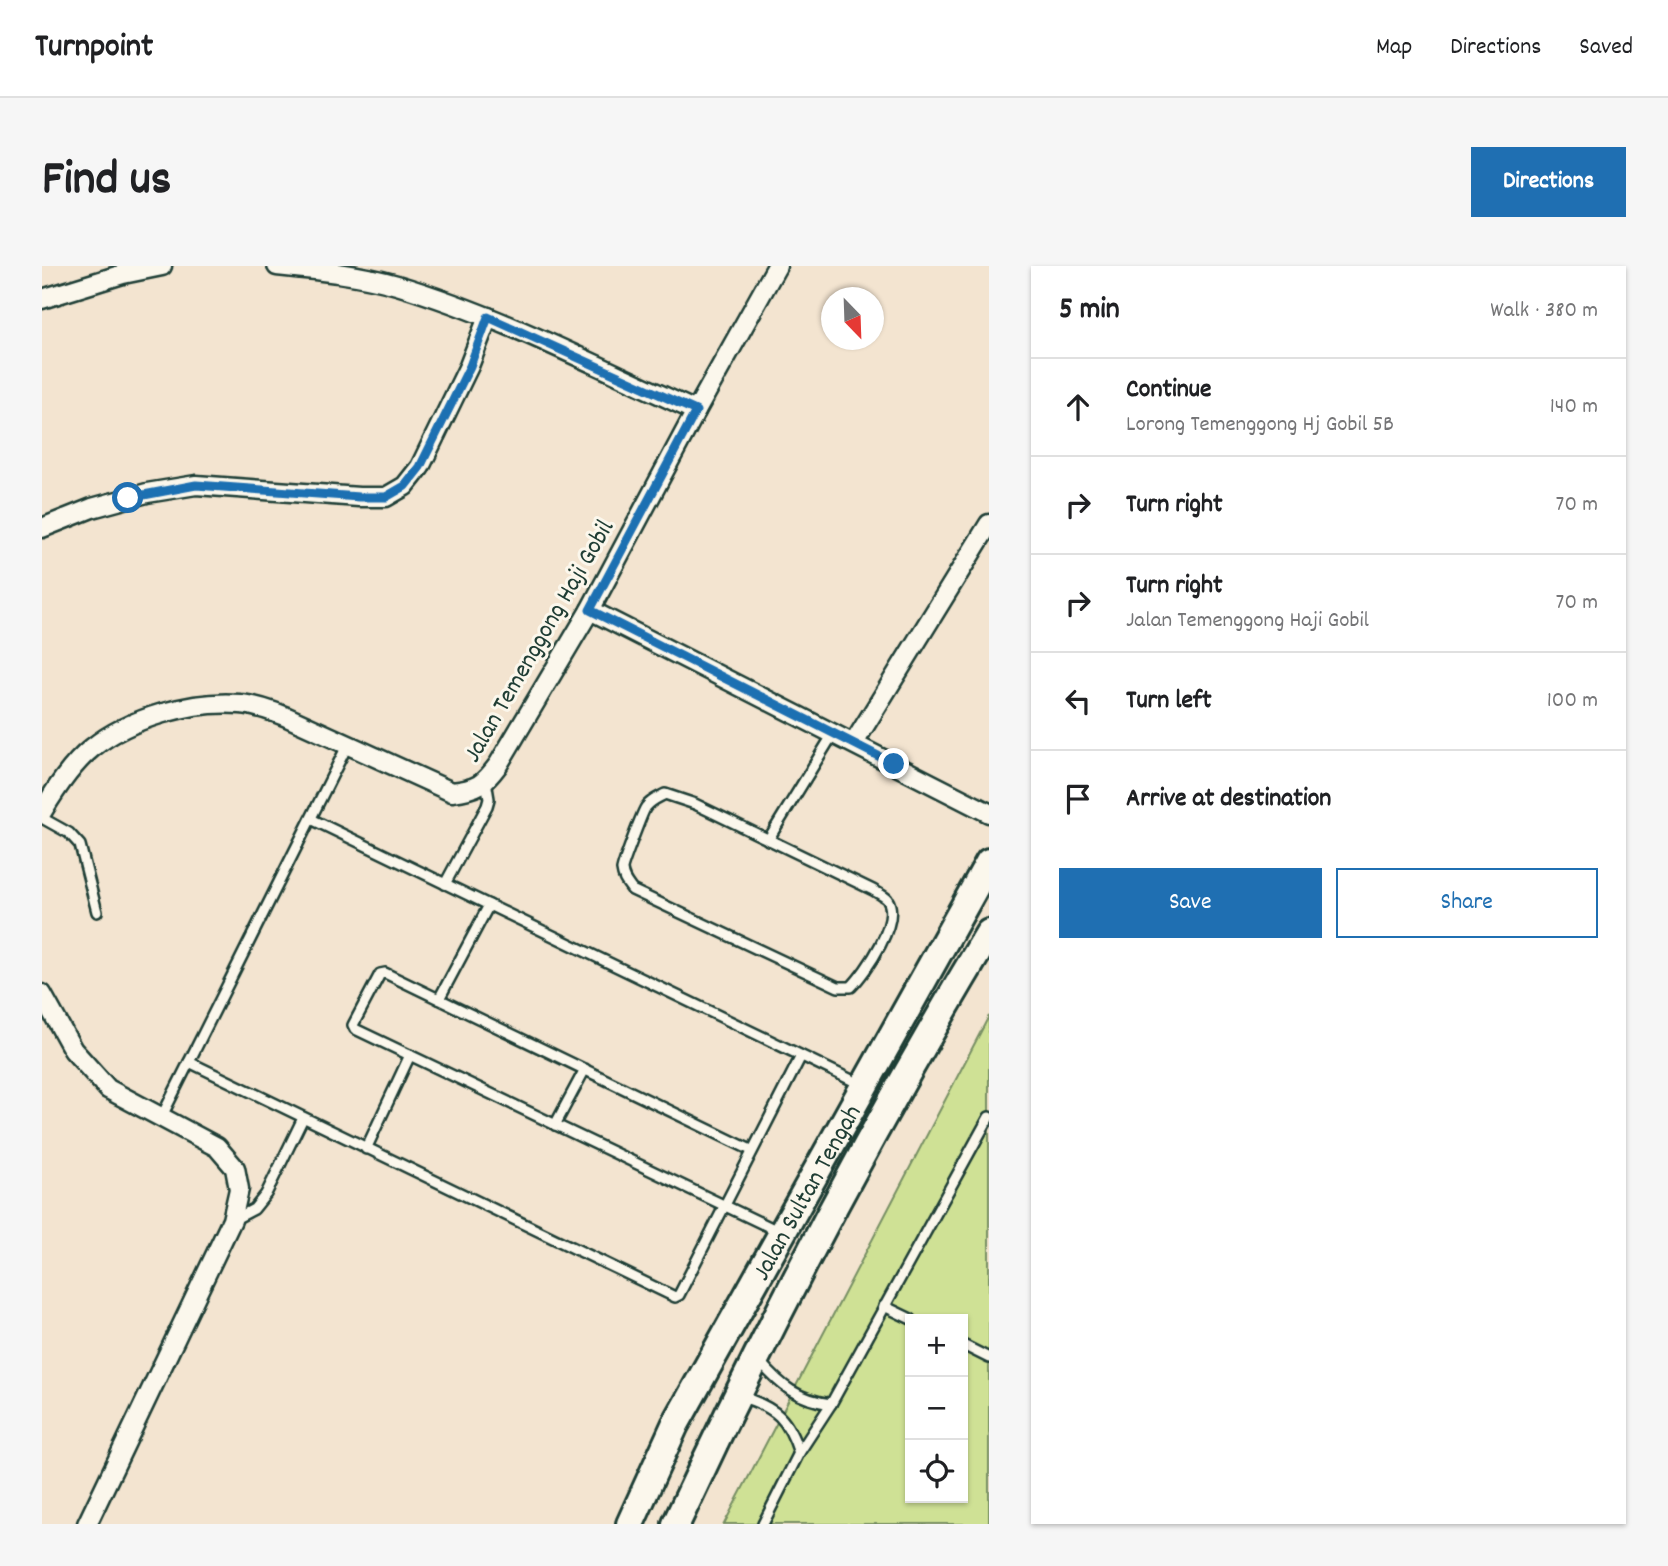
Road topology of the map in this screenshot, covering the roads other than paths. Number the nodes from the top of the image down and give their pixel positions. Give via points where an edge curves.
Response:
1 (162, 266) edge
2 (276, 266) edge
3 (777, 266) edge
4 (42, 299) edge
5 (488, 317) junction
6 (696, 411) junction
7 (989, 524) edge
8 (42, 528) edge
9 (590, 610) junction
10 (834, 733) junction
11 (854, 743) junction
12 (348, 744) junction
13 (486, 781) junction
14 (42, 812) edge
15 (989, 813) edge
16 (42, 818) edge
17 (311, 819) junction
18 (768, 840) junction
19 (989, 862) edge
20 (445, 884) junction
21 (489, 905) junction
22 (97, 912) dead end
23 (989, 933) edge
24 (982, 957) edge
25 (42, 993) edge
26 (439, 999) junction
27 (410, 1055) junction
28 (801, 1056) junction
29 (189, 1062) junction
30 (585, 1069) junction
31 (864, 1086) junction
32 (162, 1116) junction
33 (989, 1117) edge
34 (303, 1118) junction
35 (555, 1125) junction
36 (366, 1149) junction
37 (751, 1150) junction
38 (724, 1206) junction
39 (232, 1220) junction
40 (782, 1233) junction
41 (884, 1306) junction
42 (905, 1316) edge
43 (968, 1348) edge
44 (756, 1358) junction
45 (989, 1358) edge
46 (737, 1395) junction
47 (831, 1404) junction
48 (799, 1453) junction
49 (87, 1524) edge
50 (630, 1524) edge
51 (676, 1524) edge
52 (763, 1524) edge

1 - 4 street
2 - 5 street via 396,285
3 - 6 street, Jalan Temenggong Haji Gobil
5 - 6 street
5 - 8 street via 470,366 420,467 405,486 386,497 196,485 92,508
6 - 9 street, Jalan Temenggong Haji Gobil
7 - 11 street
9 - 10 street
9 - 13 street, Jalan Temenggong Haji Gobil
10 - 11 street
10 - 18 lane
11 - 15 street
12 - 13 street, Jalan Temenggong Haji Gobil via 452,792 473,789
12 - 14 street, Jalan Temenggong Haji Gobil via 287,717 241,704 208,703 167,711 91,748 57,786
12 - 17 lane
13 - 20 lane via 487,806
16 - 22 lane via 80,845
17 - 20 lane
17 - 29 lane
18 - 18 lane via 665,794 643,810 622,867 625,881 632,890 838,987 851,987 881,945 891,913 887,899
19 - 31 main road, Jalan Sultan Tengah
20 - 21 lane
21 - 26 lane
21 - 28 lane
23 - 24 main road, Jalan Sultan Tengah
24 - 44 main road, Jalan Sultan Tengah via 858,1162
25 - 32 street via 73,1050 108,1089
26 - 27 lane via 382,973 353,1025
26 - 30 lane
27 - 35 lane
27 - 36 lane
28 - 31 lane
28 - 37 lane
29 - 32 lane
29 - 34 lane
30 - 35 lane
30 - 37 lane
31 - 40 main road, Jalan Sultan Tengah
32 - 39 street via 217,1147 235,1168 239,1189
33 - 41 lane
34 - 36 lane
34 - 39 lane via 266,1194 254,1209
35 - 38 lane
36 - 38 lane via 672,1297 679,1295
37 - 38 lane
38 - 40 lane
39 - 49 street
40 - 50 main road, Jalan Sultan Tengah via 675,1425
41 - 42 lane
41 - 47 lane
43 - 45 lane
44 - 46 main road, Jalan Sultan Tengah
44 - 47 lane via 790,1391 809,1401
46 - 48 lane via 777,1411 792,1431
46 - 51 main road, Jalan Sultan Tengah
47 - 48 lane
48 - 52 lane

